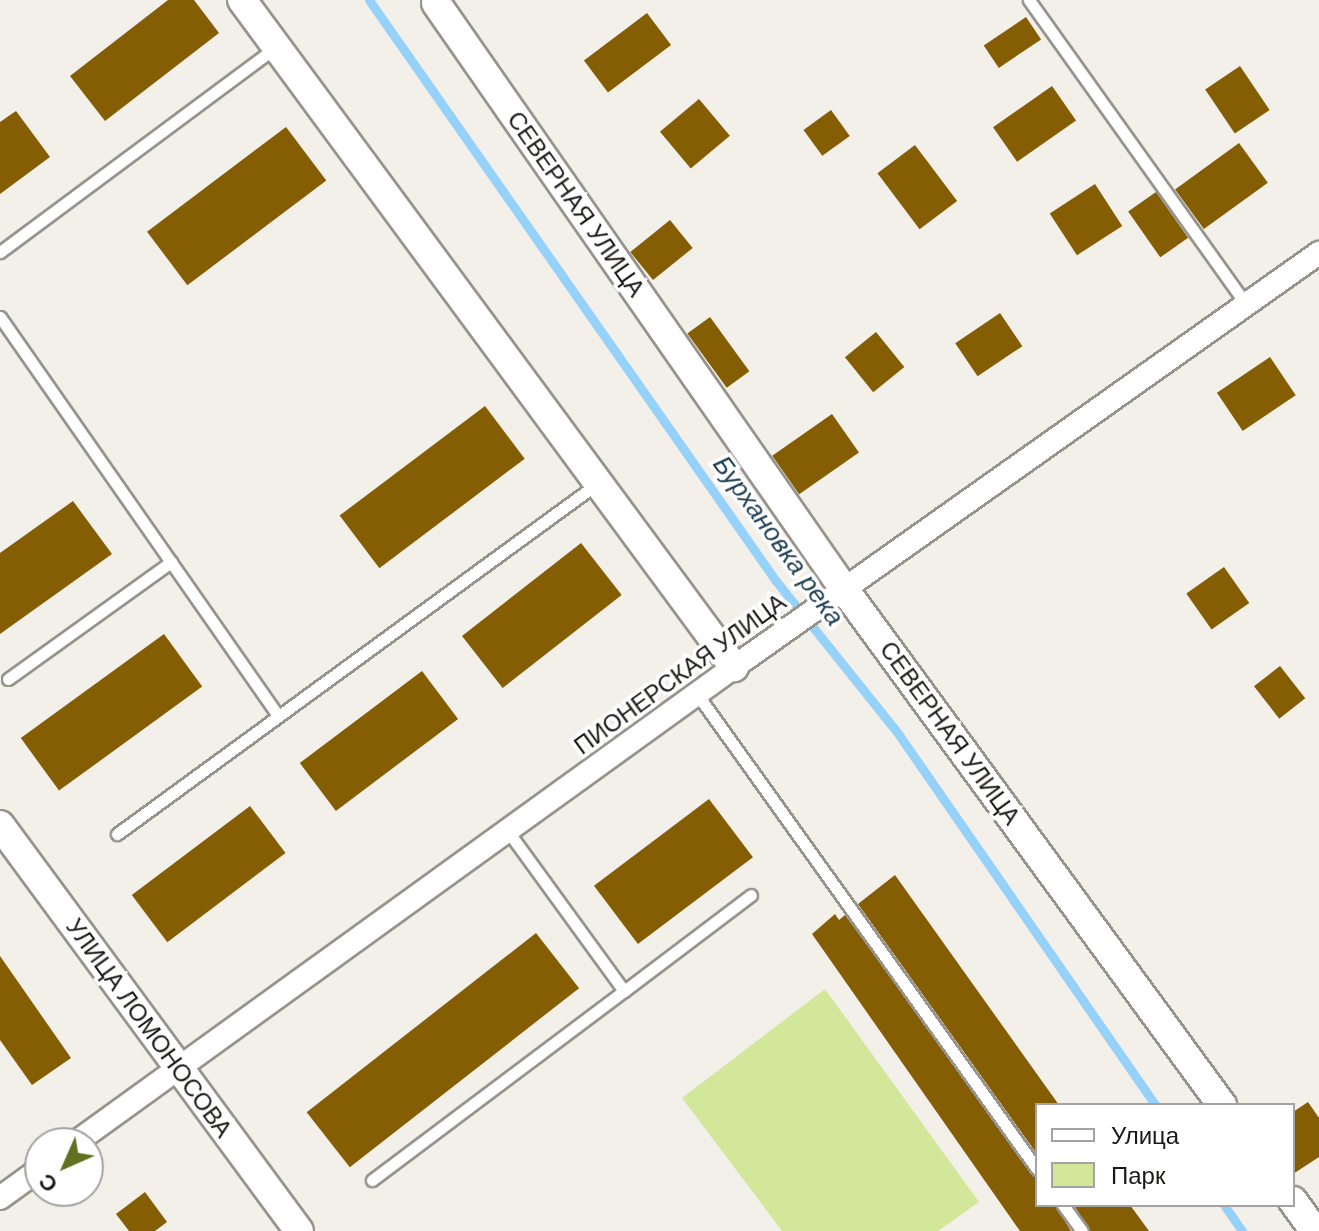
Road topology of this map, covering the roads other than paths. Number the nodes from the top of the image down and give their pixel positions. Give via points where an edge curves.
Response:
1 (242, 0) edge
2 (1029, 0) edge
3 (436, 3) dead end
4 (276, 46) junction
5 (0, 252) edge
6 (1319, 253) edge
7 (1246, 304) junction
8 (0, 317) edge
9 (598, 482) junction
10 (171, 562) junction
11 (844, 589) junction
12 (734, 667) junction
13 (8, 679) dead end
14 (697, 694) junction
15 (278, 716) junction
16 (0, 825) edge
17 (507, 830) junction
18 (117, 834) dead end
19 (751, 895) dead end
20 (624, 991) junction
21 (178, 1068) junction
22 (1221, 1103) edge
23 (97, 1127) edge
24 (1035, 1166) edge
25 (372, 1180) dead end
26 (24, 1181) edge
27 (0, 1198) edge
28 (1295, 1204) edge
29 (1064, 1207) edge
30 (299, 1231) edge
31 (1082, 1231) edge
32 (1315, 1231) edge

1 - 4 street
2 - 7 lane
3 - 11 street, СЕВЕРНАЯ УЛИЦА
4 - 5 lane
4 - 9 street
6 - 7 street, ПИОНЕРСКАЯ УЛИЦА
7 - 11 street, ПИОНЕРСКАЯ УЛИЦА
8 - 10 lane
9 - 12 street
9 - 15 lane
10 - 13 lane
10 - 15 lane
11 - 12 street, ПИОНЕРСКАЯ УЛИЦА
11 - 22 street, СЕВЕРНАЯ УЛИЦА
12 - 14 street, ПИОНЕРСКАЯ УЛИЦА
14 - 17 street, ПИОНЕРСКАЯ УЛИЦА
14 - 24 lane
15 - 18 lane
16 - 21 street, УЛИЦА ЛОМОНОСОВА
17 - 20 lane
17 - 21 street, ПИОНЕРСКАЯ УЛИЦА
19 - 20 lane
20 - 25 lane
21 - 23 street, ПИОНЕРСКАЯ УЛИЦА
21 - 30 street, УЛИЦА ЛОМОНОСОВА
26 - 27 street
28 - 32 street
29 - 31 lane

